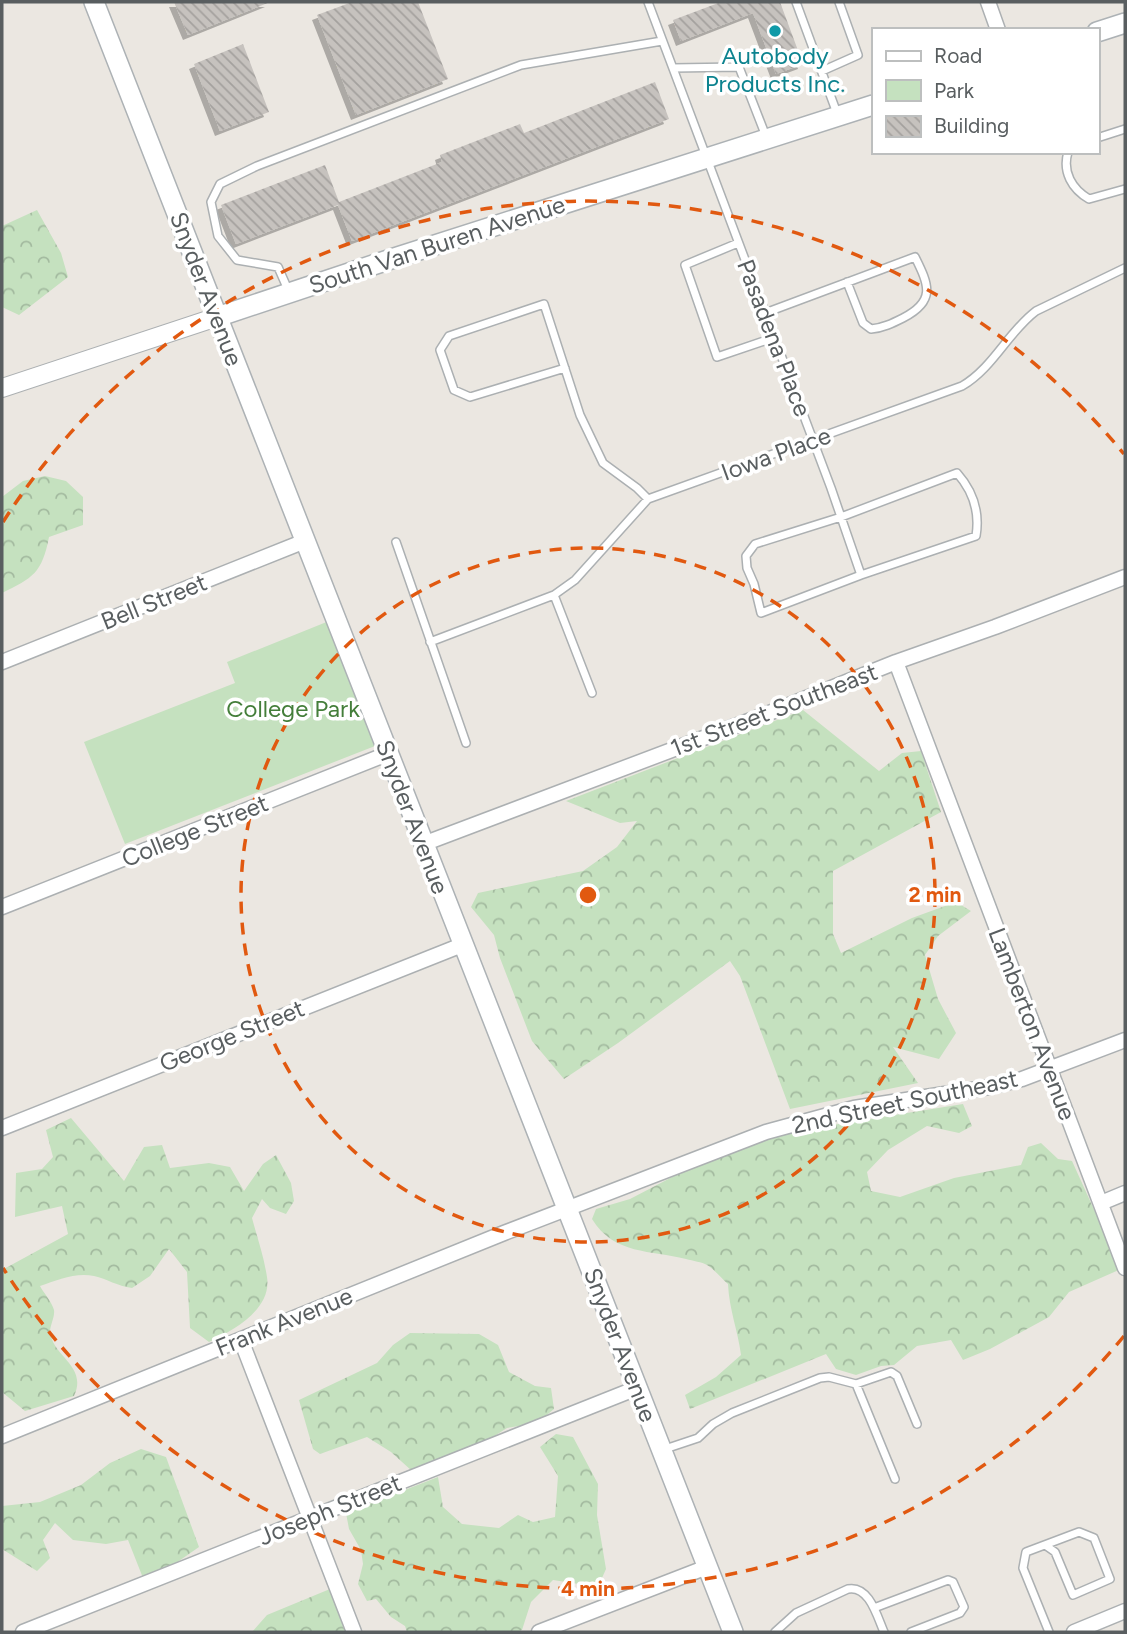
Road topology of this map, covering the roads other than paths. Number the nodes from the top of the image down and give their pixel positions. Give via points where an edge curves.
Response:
1 (94, 2) edge
2 (648, 2) edge
3 (796, 2) edge
4 (839, 2) edge
5 (988, 2) edge
6 (1125, 23) edge
7 (997, 28) edge
8 (1099, 31) edge
9 (662, 41) junction
10 (673, 68) junction
11 (822, 71) junction
12 (872, 105) edge
13 (839, 116) junction
14 (1125, 129) edge
15 (1099, 137) edge
16 (767, 139) junction
17 (1068, 154) edge
18 (707, 159) junction
19 (1125, 189) edge
20 (738, 243) junction
21 (1125, 268) edge
22 (847, 282) junction
23 (289, 292) junction
24 (765, 313) junction
25 (217, 317) junction
26 (773, 338) junction
27 (565, 368) junction
28 (2, 388) edge
29 (813, 441) junction
30 (648, 499) junction
31 (841, 517) junction
32 (305, 541) junction
33 (396, 542) dead end
34 (862, 575) junction
35 (1125, 577) edge
36 (554, 595) junction
37 (430, 642) junction
38 (2, 662) edge
39 (896, 662) junction
40 (592, 693) dead end
41 (466, 743) dead end
42 (387, 754) junction
43 (423, 844) junction
44 (2, 907) edge
45 (463, 945) junction
46 (1125, 1040) edge
47 (1050, 1068) junction
48 (2, 1128) edge
49 (1125, 1193) edge
50 (1101, 1203) junction
51 (566, 1209) junction
52 (1125, 1268) edge
53 (242, 1340) junction
54 (856, 1384) junction
55 (636, 1388) junction
56 (916, 1424) dead end
57 (2, 1436) edge
58 (661, 1451) junction
59 (895, 1479) dead end
60 (310, 1518) junction
61 (1045, 1545) junction
62 (707, 1567) junction
63 (874, 1608) junction
64 (1125, 1611) edge
65 (23, 1632) edge
66 (354, 1632) edge
67 (539, 1632) edge
68 (733, 1632) edge
69 (775, 1632) edge
70 (884, 1632) edge
71 (911, 1632) edge
72 (1049, 1632) edge
73 (1074, 1632) edge

1 - 25 main road, Snyder Avenue
2 - 9 lane, Pasadena Place
3 - 11 lane
4 - 11 lane via 859,55
5 - 7 street
6 - 8 main road
9 - 10 lane, Pasadena Place
9 - 23 lane via 521,65 220,184 211,202 218,236 237,260 278,267
10 - 16 lane via 739,67
10 - 18 lane, Pasadena Place
11 - 13 lane
12 - 13 main road, South Van Buren Avenue
13 - 16 main road, South Van Buren Avenue
14 - 15 lane
16 - 18 main road, South Van Buren Avenue
17 - 19 lane via 1067,174 1080,194 1089,199
18 - 20 lane, Pasadena Place
18 - 23 main road, South Van Buren Avenue
20 - 24 lane, Pasadena Place
20 - 26 lane via 685,265 717,357
21 - 29 lane, Iowa Place via 1036,310 962,386
22 - 22 lane via 915,257 928,291 915,312 889,325 867,327
22 - 24 lane
23 - 25 main road, South Van Buren Avenue
24 - 26 lane, Pasadena Place
25 - 28 street, South Van Buren Avenue
25 - 32 main road, Snyder Avenue
26 - 29 lane, Pasadena Place
27 - 27 lane via 544,304 449,336 440,350 454,390 470,397
27 - 30 lane via 580,415 603,463
29 - 30 lane, Iowa Place
29 - 31 lane, Pasadena Place
30 - 36 lane, Iowa Place via 575,580
31 - 34 lane, Pasadena Place
31 - 34 lane via 755,544 746,556 747,568 761,613
31 - 34 lane via 957,473 970,487 979,521 976,536
32 - 38 street, Bell Street
32 - 42 main road, Snyder Avenue
33 - 37 lane
35 - 39 street, 1st Street Southeast
36 - 37 lane, Iowa Place
36 - 40 lane
37 - 41 lane
39 - 43 street, 1st Street Southeast
39 - 47 street, Lamberton Avenue
42 - 43 main road, Snyder Avenue
42 - 44 street, College Street
43 - 45 main road, Snyder Avenue
45 - 48 street, George Street
45 - 51 main road, Snyder Avenue
46 - 47 street, 2nd Street Southeast
47 - 50 street, Lamberton Avenue
47 - 51 street, 2nd Street Southeast via 984,1088 854,1108 791,1124
49 - 50 street
50 - 52 street, Lamberton Avenue
51 - 53 street, Frank Avenue
51 - 55 main road, Snyder Avenue
53 - 57 street, Frank Avenue
53 - 60 street
54 - 56 lane via 891,1371
54 - 58 lane via 820,1378 732,1413 698,1438
54 - 59 lane
55 - 58 main road, Snyder Avenue
55 - 60 street, Joseph Street
58 - 62 main road, Snyder Avenue
60 - 65 street, Joseph Street
60 - 66 street
61 - 61 lane via 1055,1552 1073,1595 1110,1579 1094,1538 1079,1532
61 - 72 lane via 1026,1552 1023,1568
62 - 67 street
62 - 68 main road, Snyder Avenue
63 - 69 lane via 856,1587 796,1613
63 - 70 lane
63 - 71 lane via 953,1582 964,1607 960,1613
64 - 73 street

